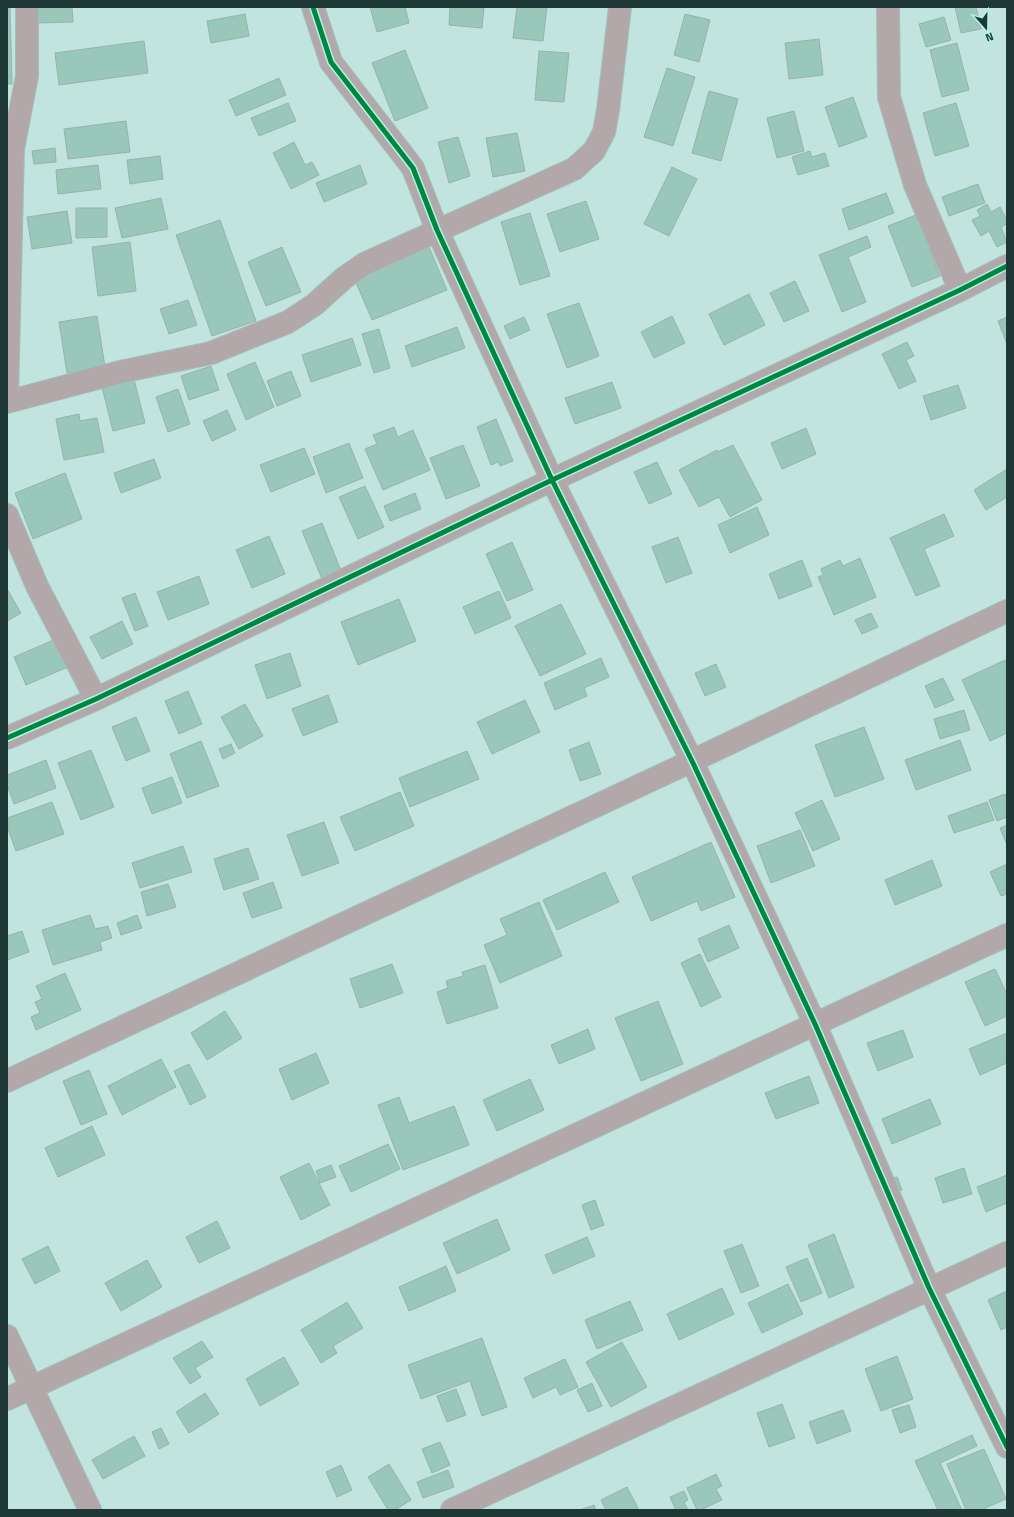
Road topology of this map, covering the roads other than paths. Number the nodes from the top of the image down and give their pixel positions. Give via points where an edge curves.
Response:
1 (27, 7) edge
2 (313, 7) edge
3 (620, 7) edge
4 (888, 7) edge
5 (437, 230) junction
6 (1007, 266) edge
7 (960, 290) junction
8 (7, 398) edge
9 (7, 402) edge
10 (552, 480) junction
11 (7, 515) edge
12 (1007, 611) edge
13 (96, 699) junction
14 (7, 738) edge
15 (692, 761) junction
16 (1007, 935) edge
17 (815, 1024) junction
18 (7, 1081) edge
19 (1007, 1253) edge
20 (929, 1288) junction
21 (7, 1336) edge
22 (32, 1388) junction
23 (7, 1400) edge
24 (1007, 1447) edge
25 (90, 1510) edge
26 (452, 1510) edge

1 - 8 street via 27,76 13,149
2 - 5 street via 331,62 413,168
3 - 5 street via 608,110 604,132 594,151 574,169
4 - 7 street via 889,97 915,184
5 - 9 street via 364,264 314,305 288,322 211,353 120,372
5 - 10 street
6 - 7 street
7 - 10 street
10 - 13 street
10 - 15 street
11 - 13 street via 37,586
12 - 15 street
13 - 14 street
15 - 17 street
15 - 18 street
16 - 17 street
17 - 20 street
17 - 22 street
19 - 20 street
20 - 24 street
20 - 26 street
21 - 22 street
22 - 23 street
22 - 25 street

